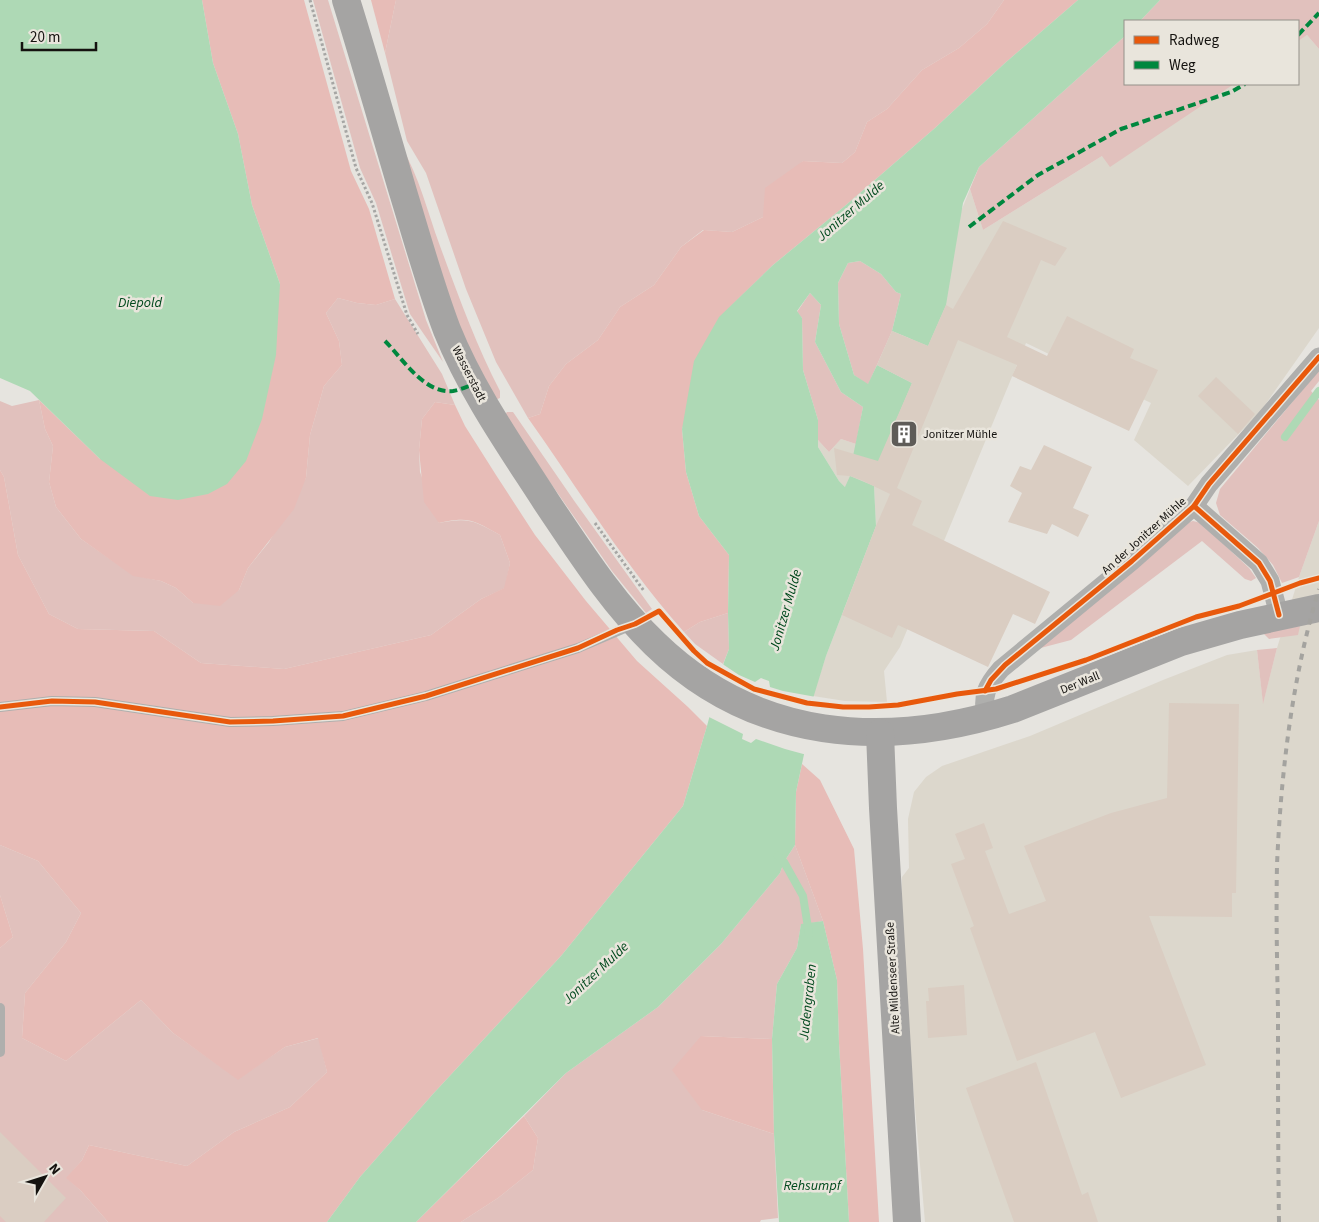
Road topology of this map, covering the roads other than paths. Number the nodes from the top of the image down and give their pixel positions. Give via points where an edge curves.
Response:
1 (346, 0) edge
2 (1319, 357) edge
3 (1194, 506) junction
4 (1319, 608) edge
5 (1279, 616) junction
6 (635, 624) junction
7 (0, 707) edge
8 (986, 718) junction
9 (837, 731) joint
10 (880, 733) junction
11 (0, 1008) edge
12 (0, 1052) edge
13 (907, 1222) edge

1 - 6 main road, Wasserstadt via 430,278 469,377 558,520
2 - 3 street, An der Jonitzer Mühle via 1209,484
3 - 5 street via 1259,563 1270,581
3 - 8 street, An der Jonitzer Mühle via 1132,562 1000,669 985,691
4 - 5 main road, Der Wall
5 - 8 main road, Der Wall via 1181,642
6 - 7 lane via 578,648 426,696 343,716 230,722 95,702 52,701
6 - 9 main road, Wasserstadt via 670,658 705,684 748,707 793,722
8 - 10 main road, Der Wall via 911,732
9 - 10 main road, Der Wall
10 - 13 main road, Alte Mildenseer Straße
11 - 12 lane

